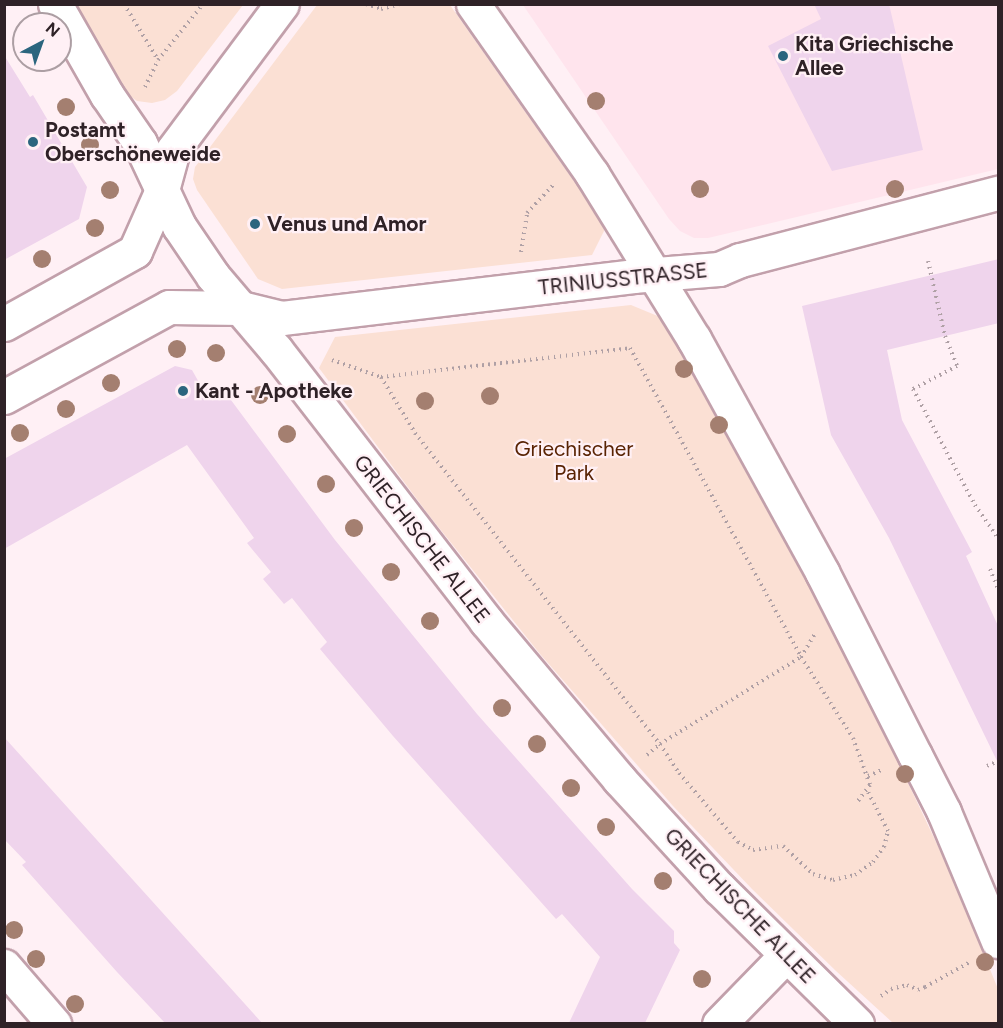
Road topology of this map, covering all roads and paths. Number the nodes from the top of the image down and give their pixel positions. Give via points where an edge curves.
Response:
1 (55, 4) edge
2 (124, 4) edge
3 (203, 4) edge
4 (282, 4) edge
5 (366, 4) edge
6 (400, 4) edge
7 (473, 4) edge
8 (158, 60) junction
9 (142, 94) dead end
10 (562, 178) dead end
11 (162, 190) junction
12 (999, 193) edge
13 (520, 256) dead end
14 (928, 261) dead end
15 (655, 274) junction
16 (241, 308) junction
17 (4, 324) edge
18 (328, 359) dead end
19 (381, 377) junction
20 (4, 398) edge
21 (999, 538) edge
22 (990, 569) dead end
23 (999, 589) edge
24 (801, 657) junction
25 (660, 744) junction
26 (999, 761) edge
27 (987, 766) dead end
28 (867, 790) junction
29 (857, 802) dead end
30 (987, 949) edge
31 (786, 955) junction
32 (4, 966) edge
33 (855, 1022) edge
34 (54, 1023) edge
35 (719, 1023) edge

1 - 11 street, GRIECHISCHE ALLEE via 140,142
2 - 8 path
3 - 8 path
4 - 11 street via 173,150
5 - 6 path via 381,9
7 - 15 street via 585,164
8 - 9 path
10 - 13 path via 527,213
11 - 16 street, GRIECHISCHE ALLEE via 179,226 213,276
11 - 17 street via 135,251
12 - 15 street, TRINIUSSTRASSE via 740,260 719,269
14 - 21 path via 945,336 957,366 913,389 975,506
15 - 16 street, TRINIUSSTRASSE via 282,318
15 - 30 street via 822,572 944,812
16 - 20 street, TRINIUSSTRASSE via 169,307
16 - 31 street, GRIECHISCHE ALLEE via 493,630 619,779
18 - 19 path
19 - 24 path via 630,348
19 - 25 path via 415,433
22 - 23 path
24 - 25 path
24 - 28 path via 853,738 870,785
25 - 28 path via 679,773 738,842 753,850 783,846 813,874 833,880 855,875 873,862 884,846 888,831
26 - 27 path
28 - 29 path
30 - 33 path via 918,990 907,985 891,989
31 - 33 street, GRIECHISCHE ALLEE
31 - 35 street
32 - 34 street

